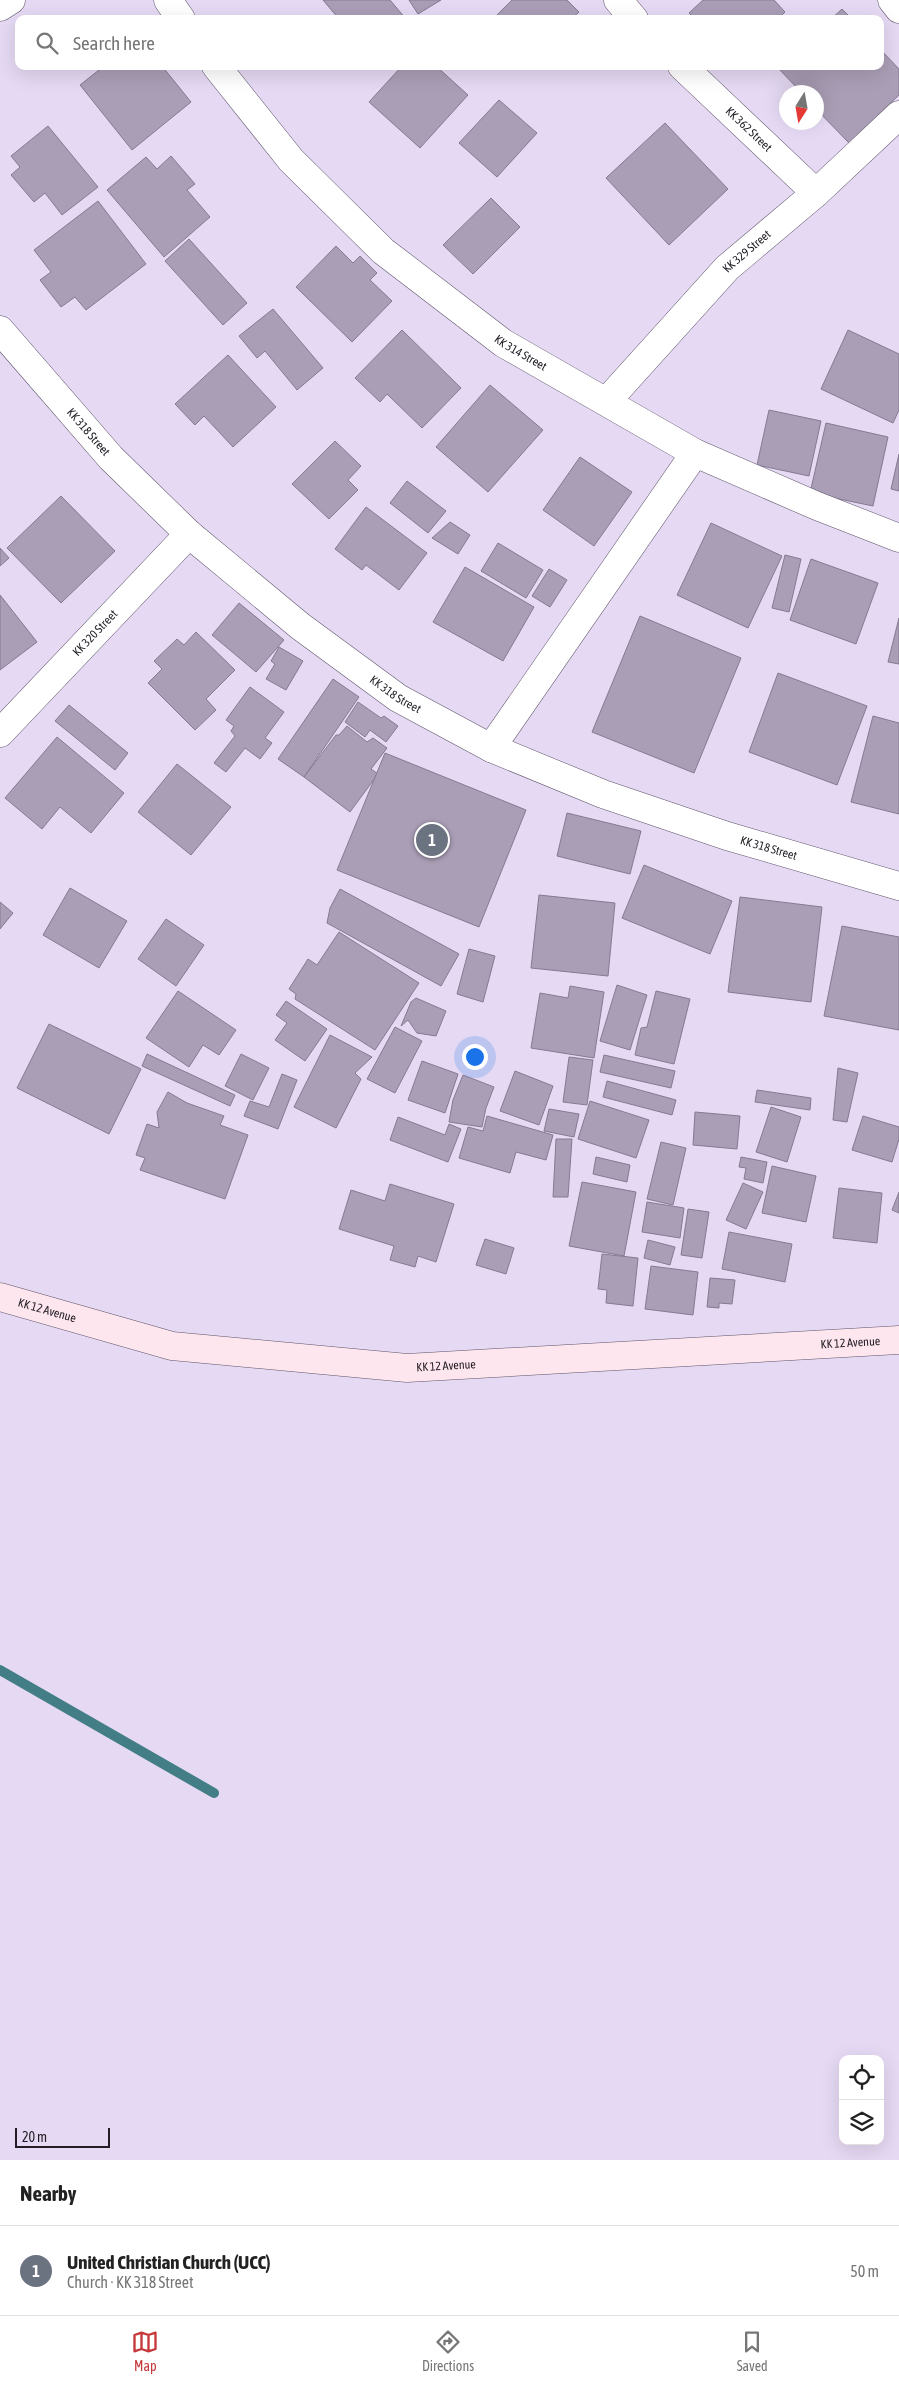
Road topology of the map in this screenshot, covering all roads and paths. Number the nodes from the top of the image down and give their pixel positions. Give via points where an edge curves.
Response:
1 (11, 0) edge
2 (168, 0) edge
3 (618, 0) edge
4 (892, 0) edge
5 (0, 7) edge
6 (899, 9) edge
7 (177, 15) edge
8 (631, 15) edge
9 (219, 70) edge
10 (686, 70) edge
11 (899, 114) edge
12 (816, 193) junction
13 (0, 330) edge
14 (607, 401) junction
15 (695, 453) junction
16 (189, 534) junction
17 (899, 538) edge
18 (0, 733) edge
19 (491, 748) junction
20 (899, 886) edge
21 (0, 1297) edge
22 (899, 1340) edge

1 - 5 street
2 - 7 street
3 - 8 street
4 - 6 street
9 - 14 street, KK 314 Street via 291,160 383,251 503,343
10 - 12 street, KK 362 Street
11 - 12 street, KK 329 Street
12 - 14 street, KK 329 Street via 727,268
13 - 16 street, KK 318 Street via 111,458
14 - 15 street, KK 314 Street
15 - 17 street, KK 314 Street
15 - 19 street
16 - 18 street, KK 320 Street
16 - 19 street, KK 318 Street via 300,626 390,692
19 - 20 street, KK 318 Street via 603,794 728,836
21 - 22 main road, KK 12 Avenue via 172,1346 408,1368

